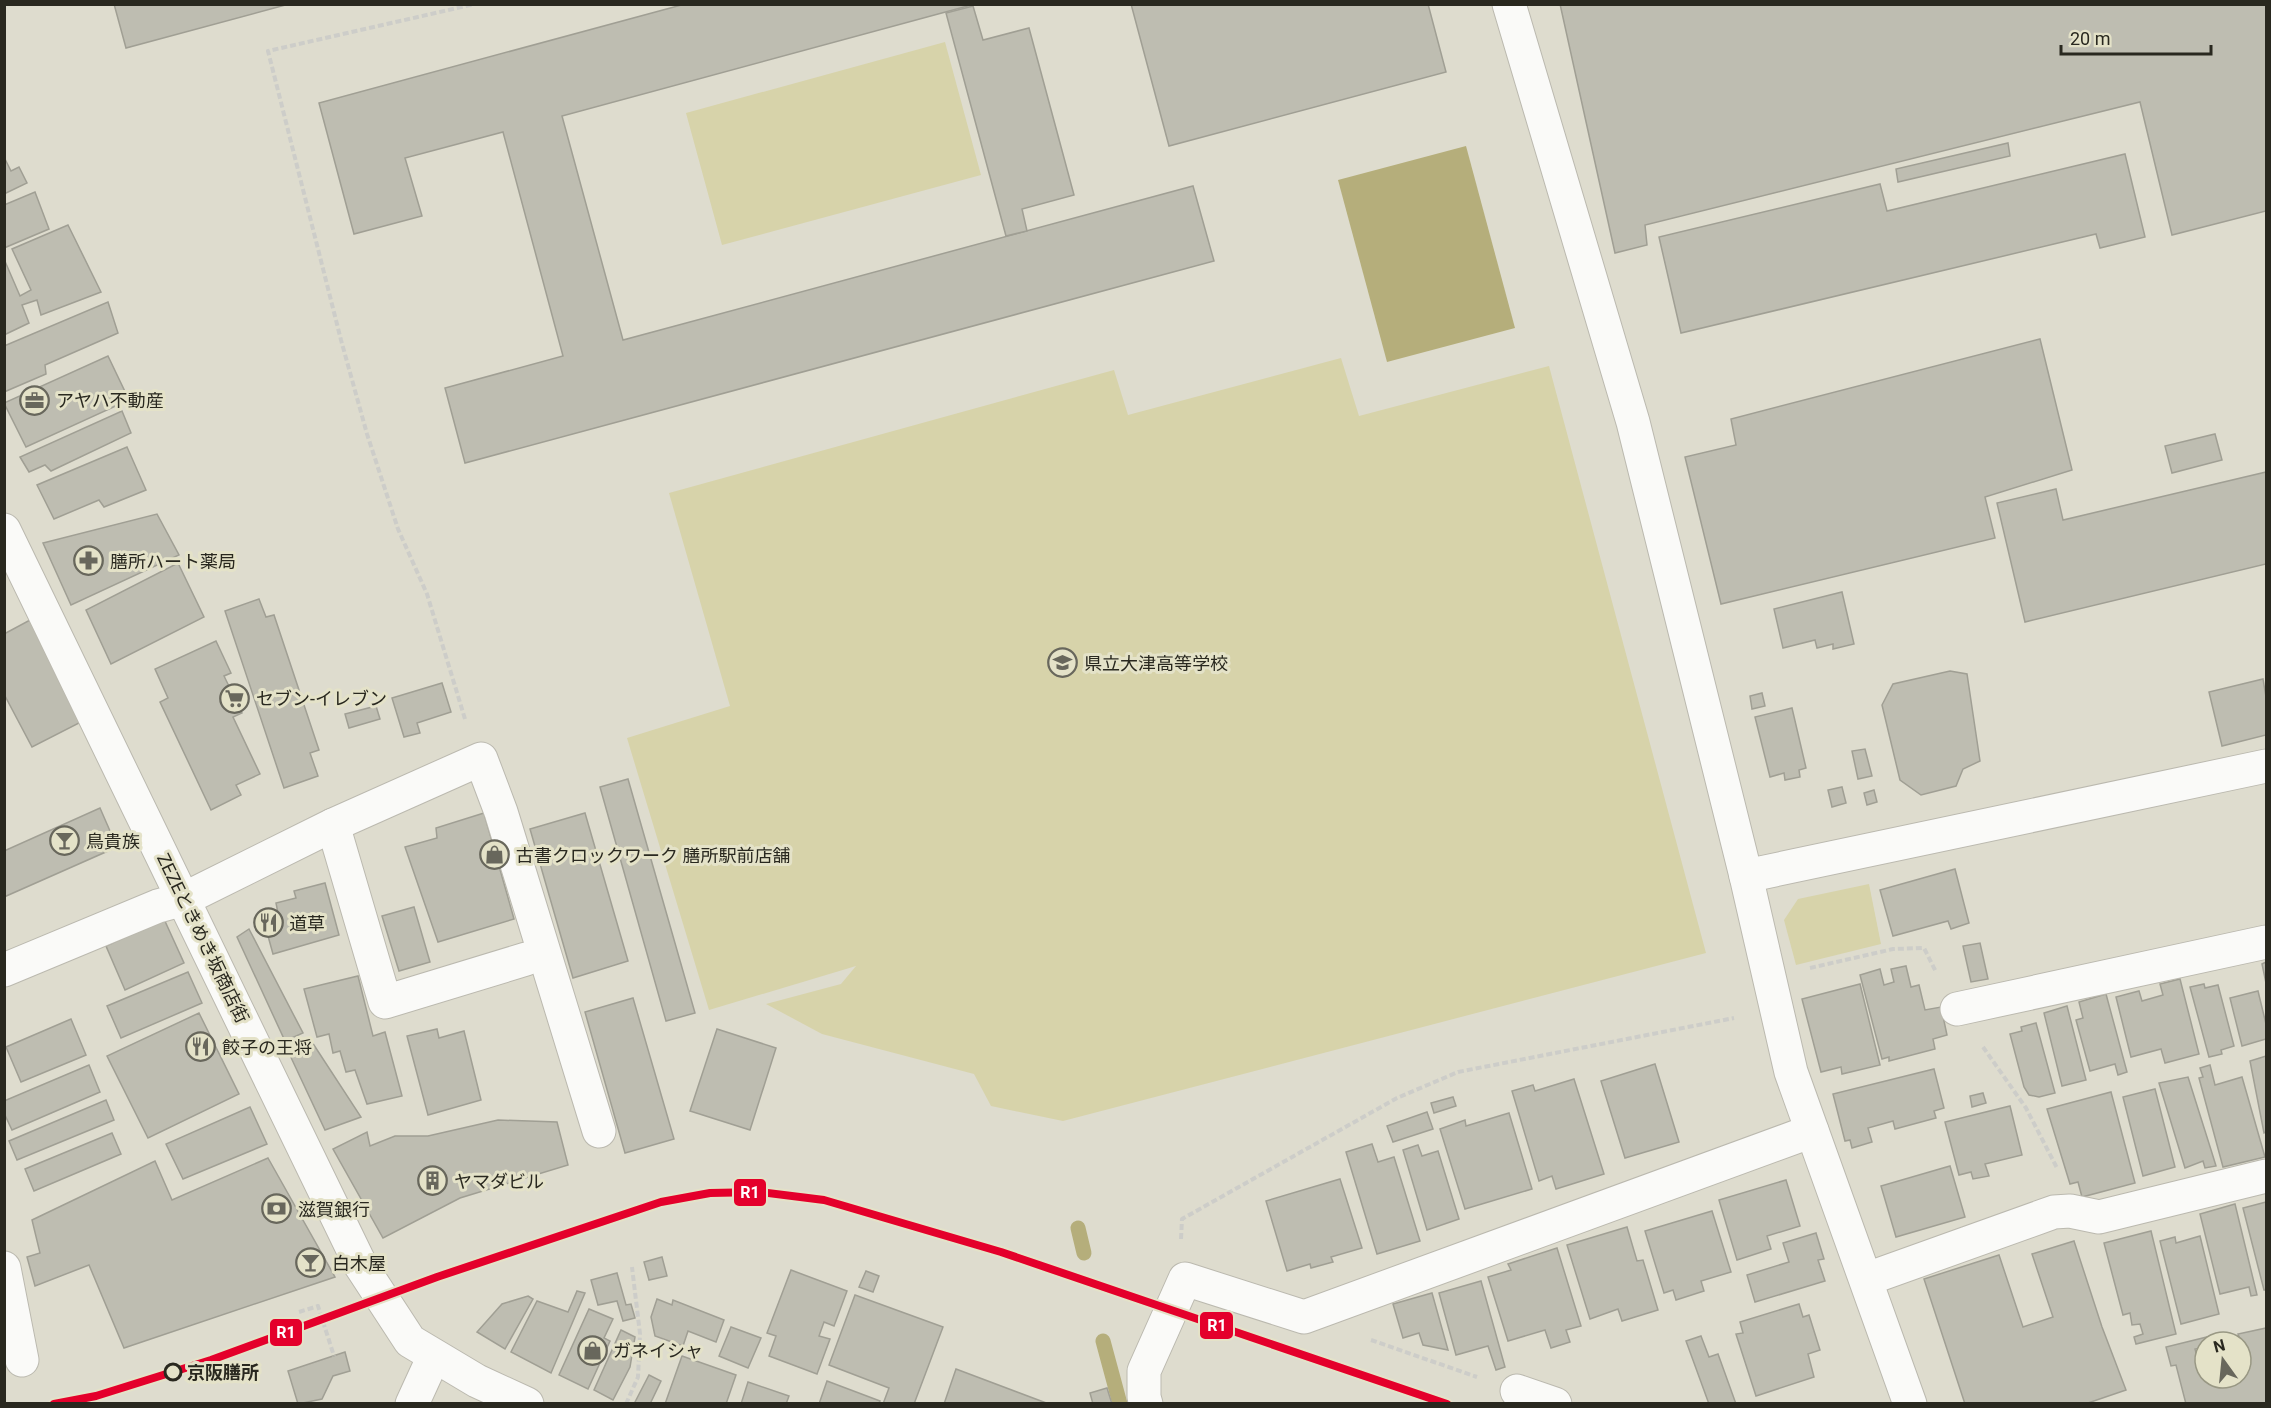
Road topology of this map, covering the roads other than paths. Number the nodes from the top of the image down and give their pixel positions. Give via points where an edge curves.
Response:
1 (1509, 4) edge
2 (4, 530) edge
3 (13, 571) edge
4 (2266, 766) edge
5 (333, 825) junction
6 (1746, 876) junction
7 (184, 899) junction
8 (2266, 942) edge
9 (526, 958) dead end
10 (4, 970) edge
11 (1957, 1009) dead end
12 (599, 1131) dead end
13 (1812, 1131) junction
14 (2266, 1176) edge
15 (4, 1268) edge
16 (1867, 1279) junction
17 (422, 1349) junction
18 (22, 1360) dead end
19 (1518, 1390) road end
20 (412, 1404) edge
21 (527, 1404) edge
22 (1146, 1404) edge
23 (1555, 1404) edge
24 (1910, 1404) edge

1 - 6 street via 1633,422
2 - 3 street, ZEZEときめき坂商店街
3 - 7 street, ZEZEときめき坂商店街
4 - 6 street
5 - 7 street
5 - 9 street via 385,1002
5 - 12 street via 481,759 501,812
6 - 13 street via 1791,1072
7 - 10 street via 158,906
7 - 17 street, ZEZEときめき坂商店街 via 361,1266
8 - 11 street
13 - 16 street
13 - 22 street via 1304,1317 1185,1279 1144,1371
14 - 16 street via 2099,1217 2054,1212
15 - 18 street
16 - 24 street
17 - 20 street
17 - 21 street
19 - 23 street

